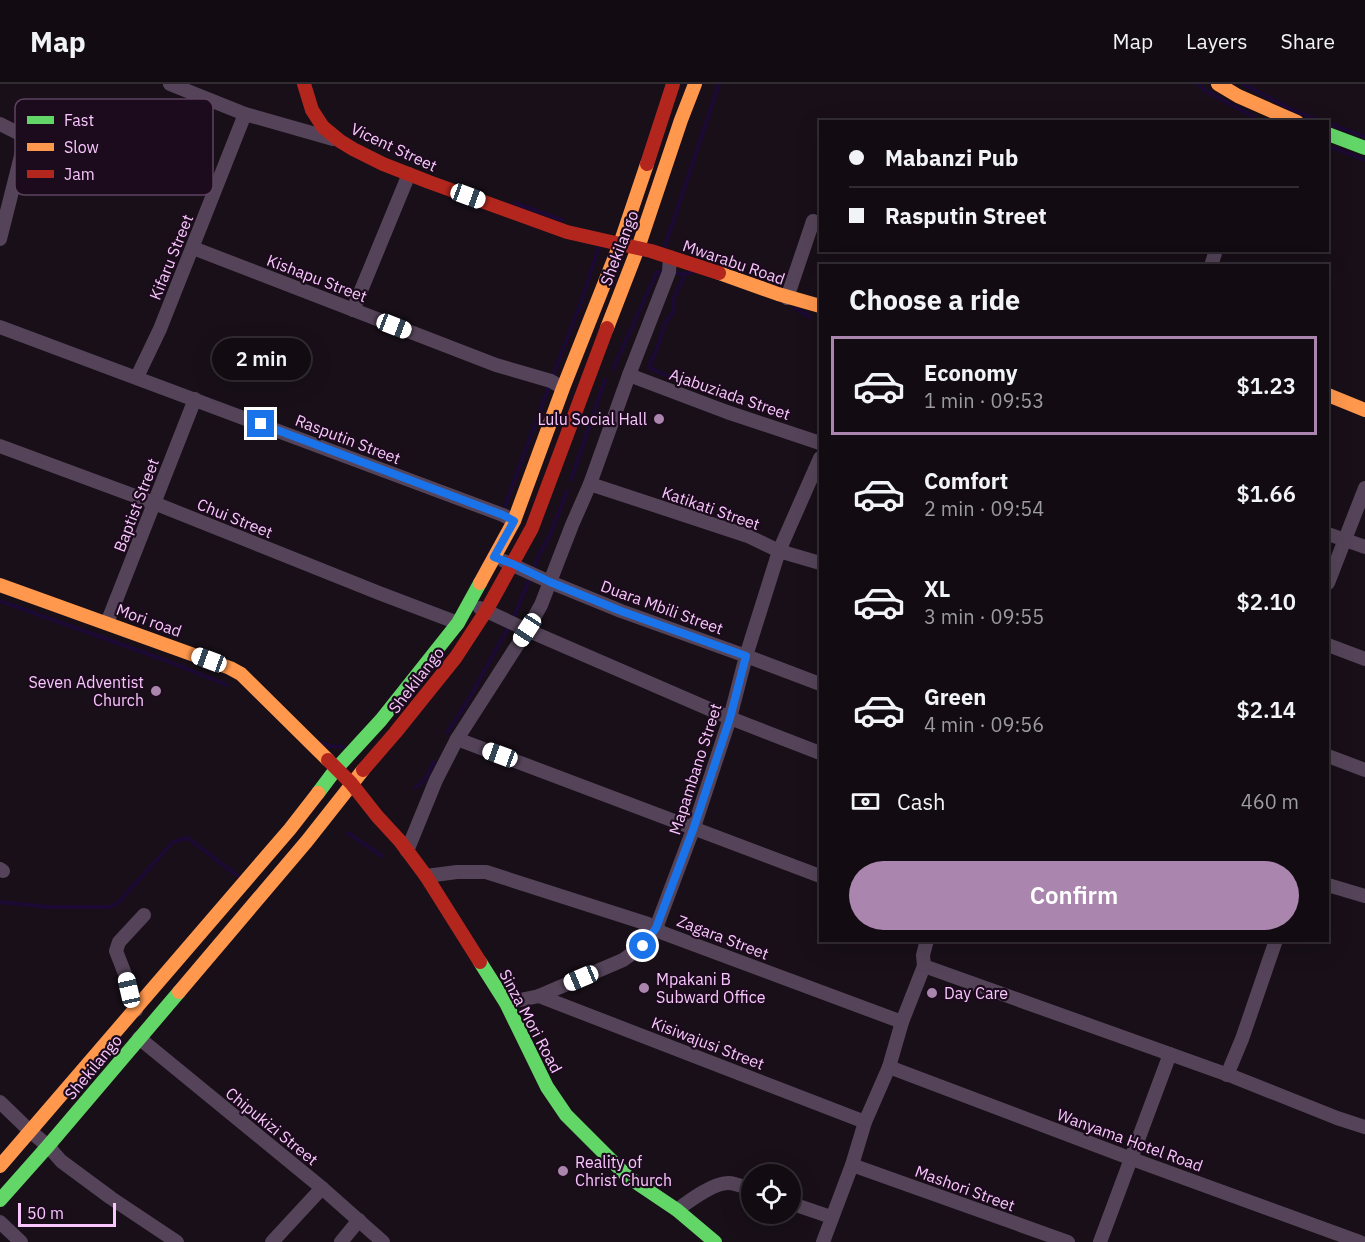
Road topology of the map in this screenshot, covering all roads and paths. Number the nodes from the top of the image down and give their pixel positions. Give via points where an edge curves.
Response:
1 (170, 84) edge
2 (304, 84) edge
3 (673, 84) edge
4 (695, 84) edge
5 (1218, 84) edge
6 (208, 99) edge
7 (213, 101) edge
8 (1263, 107) junction
9 (245, 114) junction
10 (1259, 120) edge
11 (1292, 120) edge
12 (0, 124) edge
13 (15, 132) edge
14 (1329, 134) edge
15 (342, 142) junction
16 (1365, 148) edge
17 (409, 174) junction
18 (15, 180) edge
19 (813, 221) dead end
20 (0, 239) edge
21 (620, 244) junction
22 (193, 248) junction
23 (638, 248) junction
24 (670, 257) junction
25 (787, 298) junction
26 (819, 306) edge
27 (353, 310) junction
28 (0, 327) edge
29 (629, 375) junction
30 (137, 377) junction
31 (563, 388) junction
32 (1329, 395) edge
33 (195, 399) junction
34 (1365, 410) edge
35 (819, 443) edge
36 (0, 446) edge
37 (819, 460) edge
38 (590, 484) junction
39 (1365, 488) edge
40 (154, 503) junction
41 (514, 521) junction
42 (1329, 534) edge
43 (1344, 540) junction
44 (1365, 547) edge
45 (779, 551) junction
46 (494, 557) junction
47 (819, 563) edge
48 (513, 564) junction
49 (1329, 580) edge
50 (550, 582) junction
51 (0, 585) edge
52 (469, 602) junction
53 (486, 611) junction
54 (107, 623) junction
55 (458, 623) junction
56 (527, 630) junction
57 (1329, 645) edge
58 (746, 656) junction
59 (1365, 659) edge
60 (819, 684) edge
61 (730, 718) junction
62 (457, 739) junction
63 (819, 753) edge
64 (1329, 756) edge
65 (336, 769) junction
66 (1365, 770) edge
67 (351, 783) junction
68 (694, 827) junction
69 (407, 851) junction
70 (426, 876) junction
71 (819, 876) edge
72 (1329, 885) edge
73 (1365, 896) edge
74 (144, 915) dead end
75 (656, 928) junction
76 (926, 942) edge
77 (1275, 942) edge
78 (924, 966) junction
79 (539, 996) junction
80 (506, 1004) junction
81 (136, 1010) junction
82 (902, 1023) junction
83 (139, 1038) junction
84 (1170, 1054) junction
85 (889, 1067) junction
86 (1227, 1075) junction
87 (0, 1102) edge
88 (865, 1122) junction
89 (1365, 1127) edge
90 (30, 1131) junction
91 (48, 1146) junction
92 (1132, 1159) junction
93 (852, 1165) junction
94 (0, 1166) edge
95 (741, 1186) edge
96 (322, 1188) junction
97 (0, 1200) edge
98 (801, 1207) edge
99 (677, 1210) junction
100 (831, 1217) junction
101 (358, 1220) junction
102 (0, 1222) edge
103 (21, 1242) edge
104 (177, 1242) edge
105 (272, 1242) edge
106 (341, 1242) edge
107 (383, 1242) edge
108 (715, 1242) edge
109 (822, 1242) edge
110 (1068, 1242) edge
111 (1100, 1242) edge
112 (1360, 1242) edge

1 - 6 street
2 - 15 main road, Vicent Street via 317,120
3 - 21 main road, Shekilango
4 - 23 main road, Shekilango
5 - 8 main road
7 - 9 street
8 - 10 street
8 - 11 main road
9 - 15 street
9 - 22 street, Kifaru Street
12 - 13 street
14 - 16 main road
15 - 17 main road, Vicent Street
17 - 21 main road, Vicent Street via 567,232
17 - 27 street
18 - 20 street
19 - 25 street
21 - 23 main road, Vicent Street
21 - 31 main road, Shekilango
22 - 27 street, Kishapu Street
22 - 30 street, Kifaru Street
23 - 24 main road, Mwarabu Road
23 - 48 main road, Shekilango via 532,528
24 - 25 main road, Mwarabu Road
24 - 29 street via 669,272
25 - 26 main road, Mwarabu Road
27 - 31 street, Kishapu Street
28 - 30 street, Rasputin Street
29 - 35 street, Ajabuziada Street
29 - 38 street
30 - 33 street, Rasputin Street
31 - 41 main road, Shekilango
32 - 34 main road
33 - 40 street, Baptist Street
33 - 41 street, Rasputin Street
36 - 40 street, Chui Street
37 - 45 street, Mapambano Street
38 - 45 street, Katikati Street
38 - 50 street
39 - 43 street
40 - 54 street, Baptist Street
40 - 55 street, Chui Street
41 - 46 main road, Shekilango
42 - 43 street
43 - 44 street
43 - 49 street
45 - 47 street, Katikati Street
45 - 58 street, Mapambano Street
46 - 48 street, Duara Mbili Street
46 - 52 main road, Shekilango
48 - 50 street, Duara Mbili Street
48 - 53 main road, Shekilango
50 - 56 street
50 - 58 street, Duara Mbili Street
51 - 54 main road, Mori road
52 - 53 street
52 - 55 main road, Shekilango
53 - 56 street
53 - 67 main road, Shekilango via 456,657
54 - 65 main road, Mori road via 242,674
55 - 65 main road, Shekilango via 381,720
56 - 61 street
56 - 62 street
57 - 59 street
58 - 60 street, Duara Mbili Street
58 - 61 street, Mapambano Street
61 - 63 street
61 - 68 street, Mapambano Street
62 - 68 street
62 - 69 street
64 - 66 street
65 - 67 main road, Mori road
65 - 81 main road, Shekilango
67 - 69 main road, Sinza Mori Road
67 - 83 main road, Shekilango via 307,841
68 - 71 street
68 - 75 street, Mapambano Street
69 - 70 main road, Sinza Mori Road
70 - 75 street, Zagara Street via 486,872
70 - 80 main road, Sinza Mori Road
72 - 73 street
74 - 81 street via 119,942 116,951
75 - 79 street, Mapambano Street via 643,946 623,960
75 - 82 street, Zagara Street
76 - 78 street
77 - 86 street
78 - 82 street
78 - 84 street
79 - 80 street, Mapambano Street
79 - 88 street, Kisiwajusi Street
80 - 99 main road, Sinza Mori Road via 547,1087 566,1115 628,1177
81 - 90 main road, Shekilango
82 - 85 street
83 - 91 main road, Shekilango
83 - 96 street, Chipukizi Street
84 - 86 street
84 - 92 street
85 - 88 street
85 - 92 street, Wanyama Hotel Road
86 - 89 street
87 - 90 street
88 - 93 street
90 - 91 street
90 - 94 main road, Shekilango
91 - 97 main road, Shekilango
91 - 104 street via 60,1161
92 - 111 street
92 - 112 street, Wanyama Hotel Road
93 - 100 street
93 - 110 street, Mashori Street
95 - 99 street via 721,1184
96 - 101 street, Chipukizi Street
96 - 105 street
98 - 100 street
99 - 108 main road, Sinza Mori Road
100 - 109 street
101 - 106 street
101 - 107 street, Chipukizi Street
102 - 103 street

